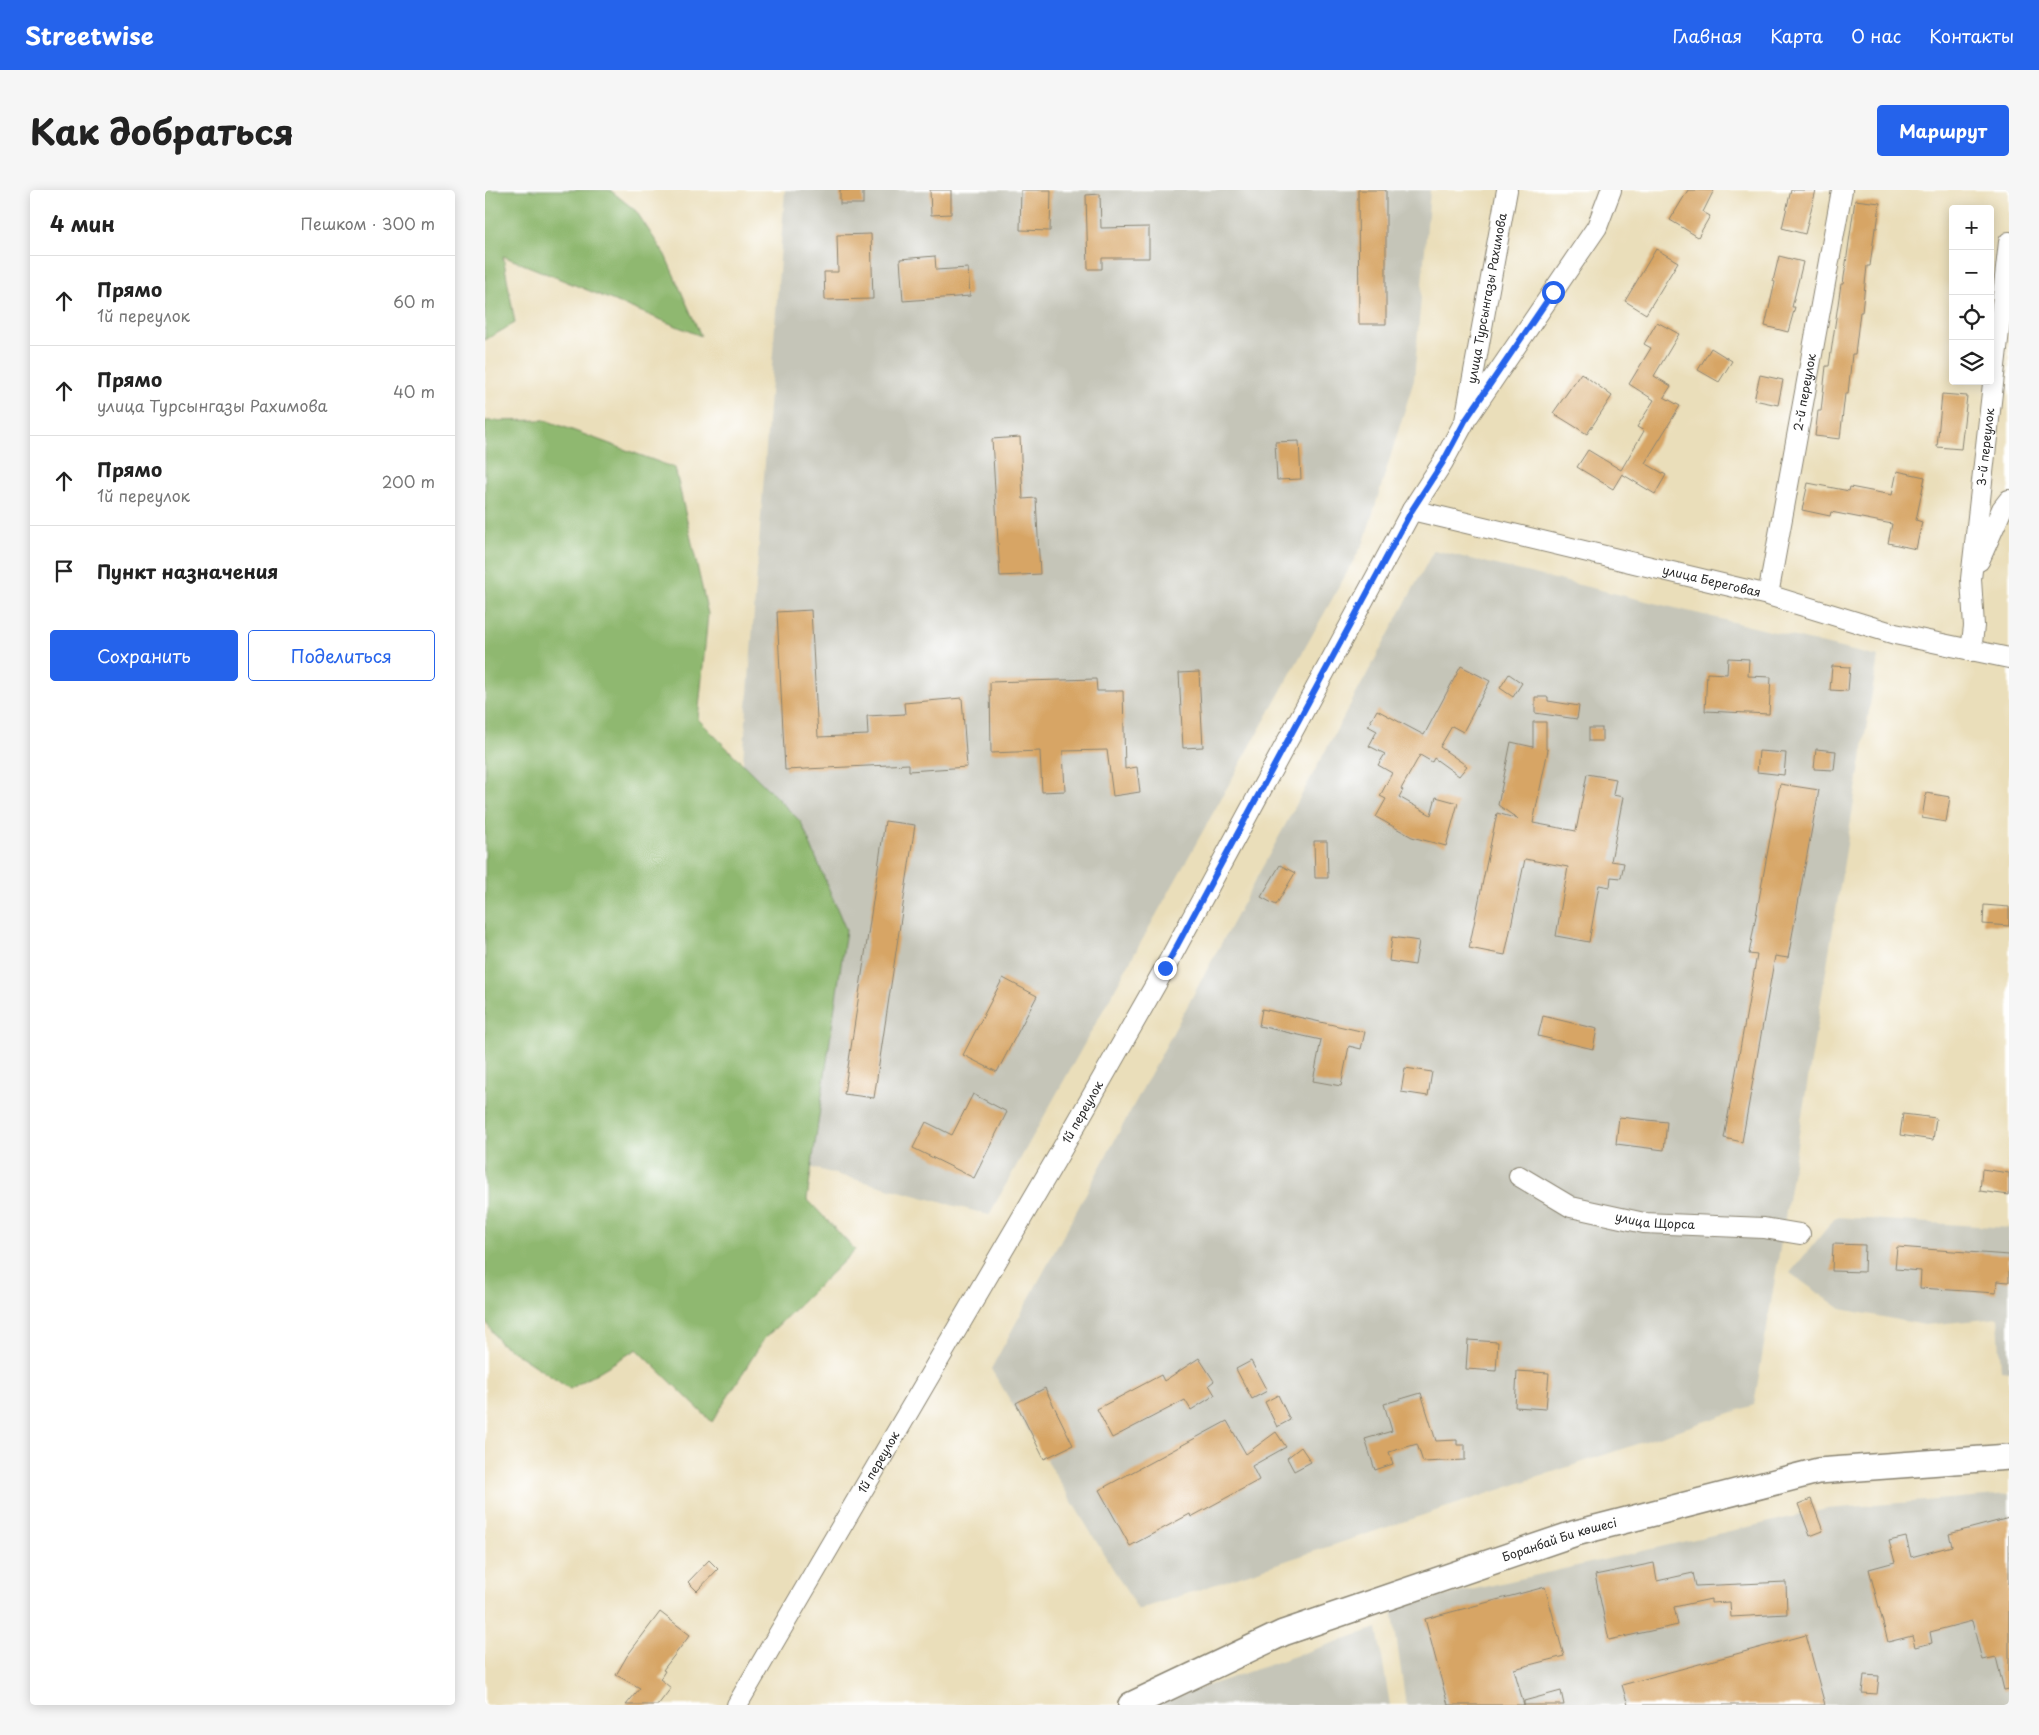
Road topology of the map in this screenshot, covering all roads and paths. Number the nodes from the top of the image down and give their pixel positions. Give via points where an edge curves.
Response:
1 (1507, 190) edge
2 (1611, 190) edge
3 (1842, 190) edge
4 (2009, 242) edge
5 (1465, 421) junction
6 (2009, 500) edge
7 (1412, 510) junction
8 (1971, 579) junction
9 (1768, 595) junction
10 (1971, 652) junction
11 (2009, 658) edge
12 (1519, 1176) dead end
13 (1800, 1234) dead end
14 (2009, 1457) edge
15 (737, 1705) edge
16 (1131, 1705) edge

1 - 5 street, улица Турсынгазы Рахимова
2 - 5 street via 1597,227
3 - 9 street, 2-й переулок
4 - 8 street, 3-й переулок
5 - 7 street, улица Турсынгазы Рахимова
6 - 8 street
7 - 9 street, улица Береговая
7 - 15 street, 1й переулок via 1160,976
8 - 10 street, 3-й переулок via 1974,626
9 - 10 street, улица Береговая via 1895,634
10 - 11 street, улица Береговая
12 - 13 street, улица Щорса via 1571,1207 1644,1223 1764,1228
14 - 16 main road, Боранбай Би көшесі via 1818,1471 1576,1533 1283,1633

